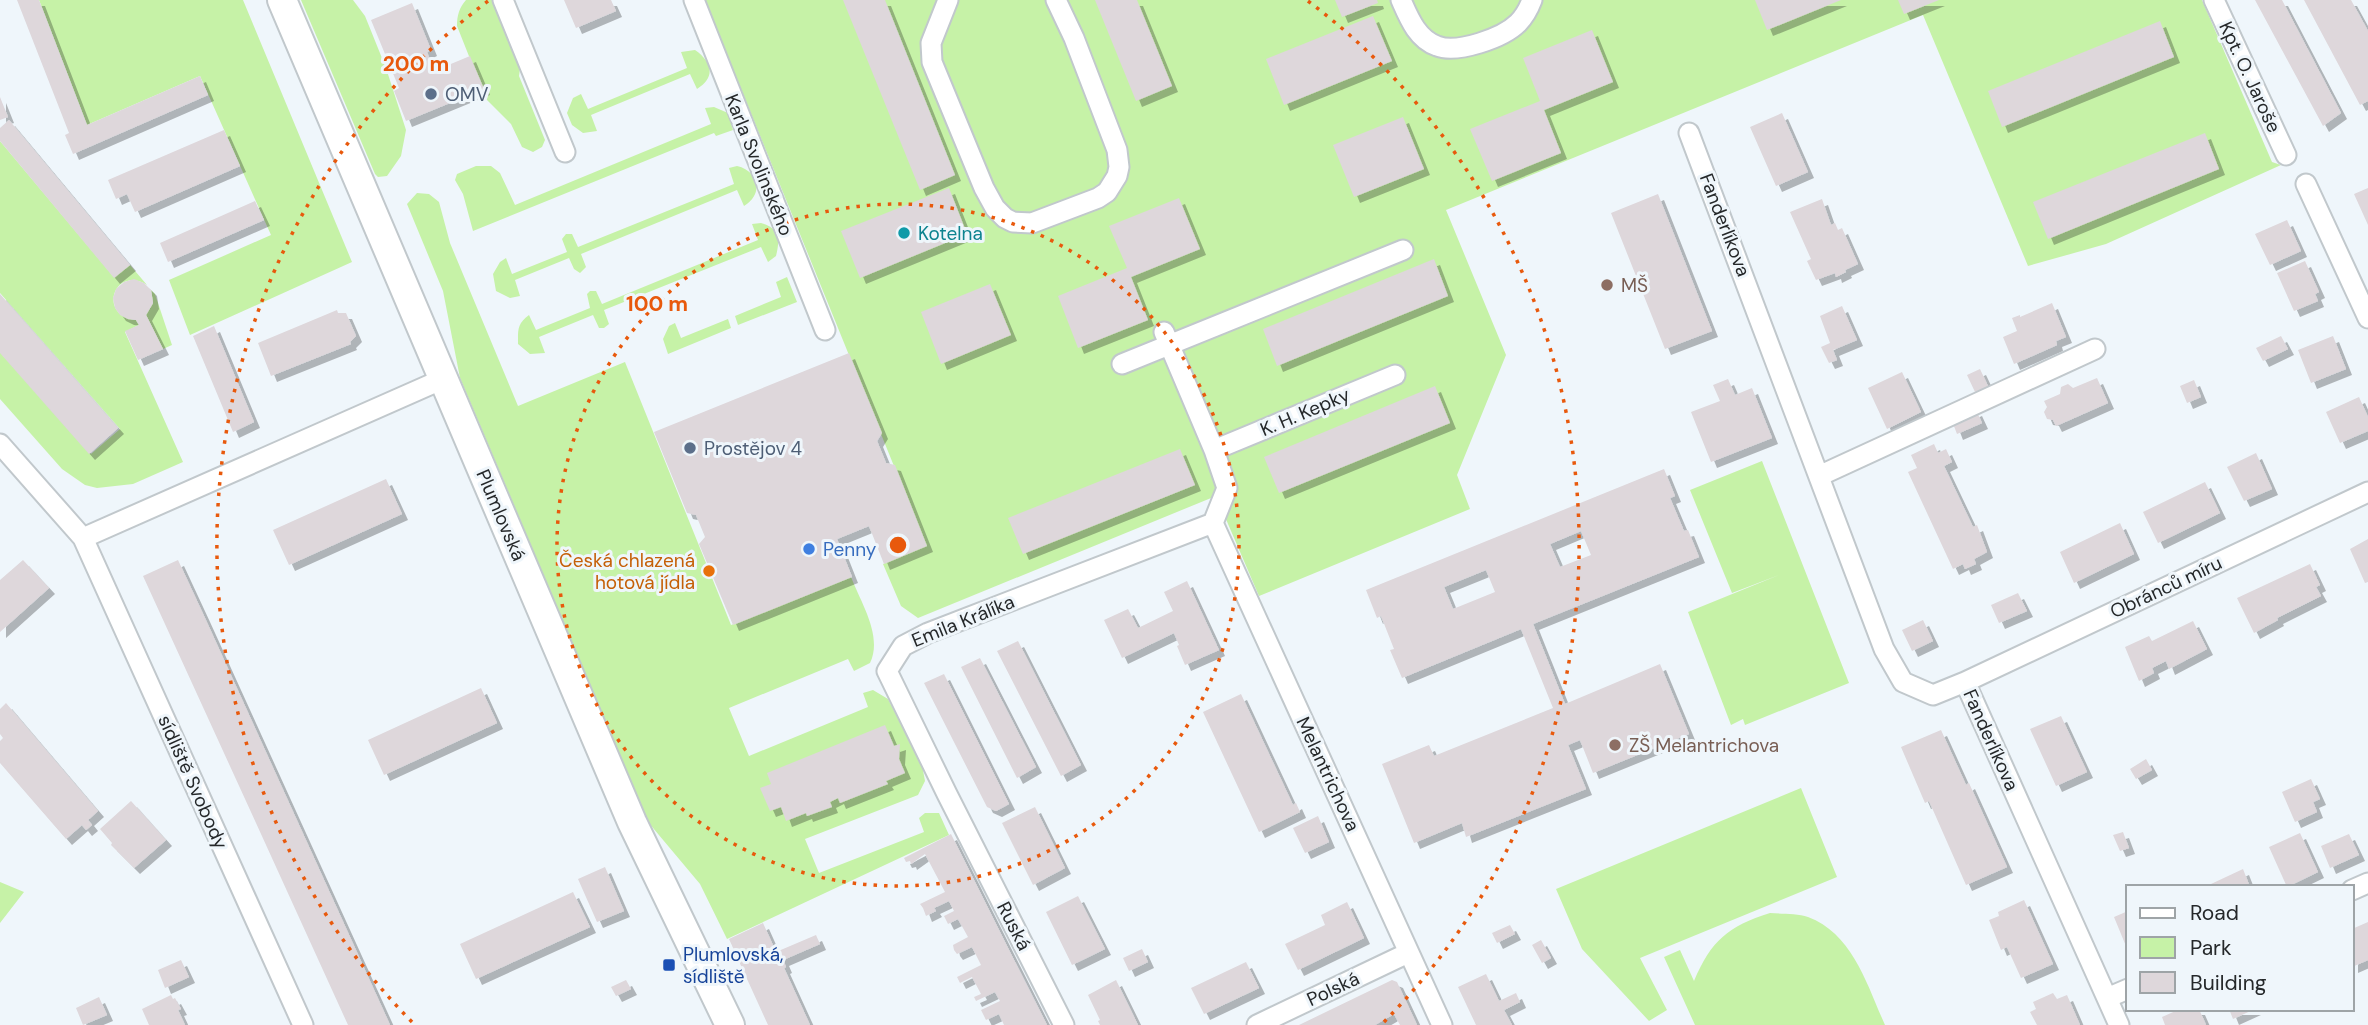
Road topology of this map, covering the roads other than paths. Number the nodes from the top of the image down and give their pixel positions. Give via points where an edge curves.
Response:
1 (282, 0) edge
2 (503, 0) edge
3 (694, 0) edge
4 (947, 0) edge
5 (1056, 0) edge
6 (1401, 0) edge
7 (1532, 0) edge
8 (2214, 0) edge
9 (1689, 133) dead end
10 (565, 152) dead end
11 (2286, 155) dead end
12 (2306, 184) dead end
13 (1404, 250) dead end
14 (2368, 318) edge
15 (825, 330) dead end
16 (1167, 338) junction
17 (2095, 349) dead end
18 (1122, 365) dead end
19 (1395, 374) dead end
20 (443, 379) junction
21 (0, 444) edge
22 (1214, 450) junction
23 (1819, 475) junction
24 (2368, 492) edge
25 (1213, 523) junction
26 (83, 538) junction
27 (1965, 682) junction
28 (964, 828) joint
29 (1408, 953) junction
30 (2126, 990) edge
31 (2107, 998) junction
32 (303, 1025) edge
33 (730, 1025) edge
34 (1064, 1025) edge
35 (1257, 1025) edge
36 (1442, 1025) edge
37 (2119, 1025) edge

1 - 20 main road, Plumlovská
2 - 10 street
3 - 15 street, Karla Svolinského
4 - 5 street via 930,49 939,81 995,208 1013,222 1032,223 1102,195 1115,182 1119,167 1114,138
6 - 7 street via 1423,37 1437,46 1456,48 1512,28
8 - 11 street, Kpt. O. Jaroše
9 - 23 street, Fanderlíkova
12 - 14 street
13 - 16 street
16 - 18 street
16 - 22 street
17 - 23 street
19 - 22 street, K. H. Kepky
20 - 26 street
20 - 33 main road, Plumlovská via 632,822
21 - 26 street, sídliště Svobody
22 - 25 street via 1227,488
23 - 27 street, Fanderlíkova via 1884,649 1903,682 1933,695
24 - 27 street, Obránců míru
25 - 28 street, Emila Králíka via 903,646 887,671
25 - 29 street, Melantrichova
26 - 32 street, sídliště Svobody
27 - 31 street, Fanderlíkova
28 - 34 street, Ruská
29 - 35 street, Polská
29 - 36 street, Melantrichova
30 - 31 street
31 - 37 street, Fanderlíkova

